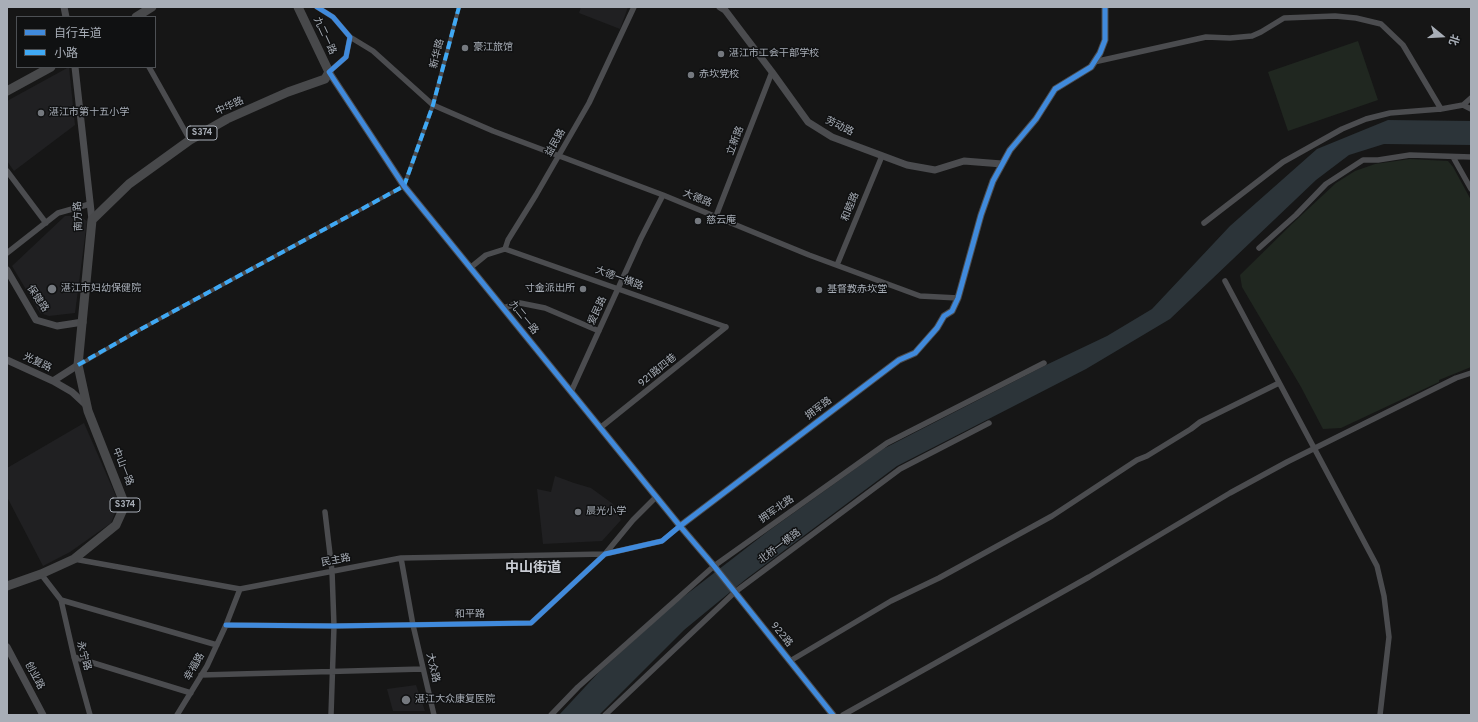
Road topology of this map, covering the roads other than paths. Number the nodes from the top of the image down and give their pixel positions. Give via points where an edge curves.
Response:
1 (152, 7) edge
2 (298, 7) edge
3 (317, 7) edge
4 (459, 7) edge
5 (634, 7) edge
6 (720, 7) edge
7 (1105, 7) edge
8 (138, 16) edge
9 (350, 37) junction
10 (1094, 62) junction
11 (50, 68) edge
12 (75, 68) edge
13 (150, 68) edge
14 (329, 72) junction
15 (772, 72) junction
16 (7, 91) edge
17 (1471, 98) edge
18 (433, 105) junction
19 (1463, 106) junction
20 (1471, 108) edge
21 (1441, 109) junction
22 (190, 140) junction
23 (558, 156) junction
24 (882, 156) junction
25 (1453, 156) junction
26 (1471, 157) edge
27 (1002, 164) junction
28 (7, 171) edge
29 (404, 186) junction
30 (1471, 189) edge
31 (663, 195) junction
32 (90, 204) junction
33 (716, 216) junction
34 (92, 220) junction
35 (46, 222) junction
36 (1204, 223) dead end
37 (1259, 248) dead end
38 (505, 249) junction
39 (7, 253) edge
40 (837, 265) junction
41 (470, 268) junction
42 (7, 270) edge
43 (1225, 281) dead end
44 (618, 289) junction
45 (958, 298) junction
46 (503, 308) junction
47 (83, 322) junction
48 (726, 327) joint
49 (599, 331) junction
50 (7, 360) edge
51 (1044, 363) dead end
52 (78, 365) junction
53 (1471, 373) edge
54 (53, 382) junction
55 (1279, 383) junction
56 (571, 392) junction
57 (86, 405) junction
58 (989, 423) dead end
59 (600, 428) junction
60 (1314, 449) junction
61 (656, 497) junction
62 (326, 512) dead end
63 (680, 526) junction
64 (605, 554) junction
65 (401, 558) junction
66 (74, 559) junction
67 (714, 566) junction
68 (332, 571) junction
69 (41, 574) junction
70 (7, 586) edge
71 (240, 589) junction
72 (735, 592) junction
73 (60, 600) junction
74 (226, 625) junction
75 (413, 625) junction
76 (334, 626) junction
77 (217, 645) junction
78 (7, 647) edge
79 (74, 657) junction
80 (790, 661) junction
81 (423, 669) junction
82 (332, 672) junction
83 (201, 675) junction
84 (191, 693) junction
85 (43, 715) edge
86 (90, 715) edge
87 (177, 715) edge
88 (331, 715) edge
89 (434, 715) edge
90 (551, 715) edge
91 (605, 715) edge
92 (833, 715) edge
93 (843, 715) edge
94 (1380, 715) edge

1 - 8 main road
2 - 14 main road, 九二一路
3 - 9 street, 大德路 via 333,17
4 - 18 street, 新华路
5 - 23 street, 益民路 via 589,102
6 - 15 street, 劳动路 via 725,10
7 - 10 street via 1105,40
9 - 14 street via 346,57
9 - 18 street, 大德路 via 373,51
10 - 21 street via 1206,37 1252,36 1284,18 1356,18 1381,24 1403,45
10 - 27 street, 拥军路 via 1091,67 1055,89
11 - 16 main road
12 - 32 street, 南方路
13 - 22 street
14 - 22 main road, 中华路 / S374 via 325,78 227,119
14 - 29 street, 九二一路
15 - 24 street, 劳动路 via 808,122 832,137
15 - 33 street, 立新路
17 - 19 street
18 - 23 street, 大德路
18 - 29 street, 新华路
19 - 20 street
19 - 21 street
21 - 36 street via 1390,113 1342,129 1283,162
22 - 34 main road, 中华路 / S374 via 129,184
23 - 31 street, 大德路
23 - 38 street, 益民路
24 - 27 street, 劳动路 via 907,166 935,170 964,161
24 - 40 street, 和睦路
25 - 26 street
25 - 30 street
25 - 37 street via 1410,155 1363,160 1326,184
27 - 45 street, 拥军路 via 981,215
28 - 35 street
29 - 41 street, 九二一路
29 - 52 street
31 - 33 street, 大德路
31 - 44 street, 爱民路
32 - 34 street, 南方路
32 - 35 street via 58,213
33 - 40 street, 大德路
34 - 47 main road, 南方路 / S374
35 - 39 street
38 - 41 street via 486,255
38 - 44 street, 大德一横路
40 - 45 street, 大德路 via 920,296
41 - 46 street, 九二一路
42 - 47 street, 保健路 via 36,320 57,326
43 - 55 street
44 - 48 street, 大德一横路
44 - 49 street, 爱民路
45 - 63 street, 拥军路 via 952,311 944,316 915,353 899,360
46 - 49 street via 520,303 545,308
46 - 56 street, 九二一路
47 - 52 main road, 南方路 / S374
48 - 59 street, 921路四巷
49 - 56 street, 爱民路
50 - 54 street, 光复路
51 - 67 street, 拥军北路 via 887,444
52 - 54 street, 光复路
52 - 57 main road, 中山一路 / S374
53 - 60 street via 1456,378
54 - 57 street via 72,392
55 - 60 street
55 - 80 street via 1200,422 1052,516 891,601
56 - 59 street, 九二一路
57 - 66 main road, 中山一路 / S374 via 125,505 116,525
58 - 72 street, 北桥一横路 via 900,469
59 - 61 street, 九二一路
60 - 93 street via 1230,493 1089,577
60 - 94 street via 1377,566 1389,637
61 - 63 street, 九二一路
61 - 64 street, 和平路
62 - 68 street
63 - 64 street via 662,541
63 - 67 street, 九二一路
64 - 65 street, 民主路
64 - 75 street, 和平路 via 531,623
65 - 68 street, 民主路
65 - 75 street, 大众路
66 - 69 main road, 中山一路 / S374
66 - 71 street, 民主路
67 - 72 street, 922路
67 - 90 street, 拥军北路 via 578,687
68 - 71 street, 民主路
68 - 76 street
69 - 70 main road, 中山一路 / S374
69 - 73 street
71 - 74 street, 幸福路
72 - 80 street, 922路
72 - 91 street, 北桥一横路
73 - 77 street
73 - 79 street, 永宁路
74 - 76 street, 和平路
74 - 77 street, 幸福路
75 - 76 street, 和平路
75 - 81 street, 大众路
76 - 82 street
77 - 83 street, 幸福路
78 - 85 street, 创业路
79 - 84 street
79 - 86 street, 永宁路
80 - 92 street, 922路
81 - 82 street
81 - 89 street, 大众路
82 - 83 street
82 - 88 street
83 - 84 street, 幸福路
84 - 87 street, 幸福路

